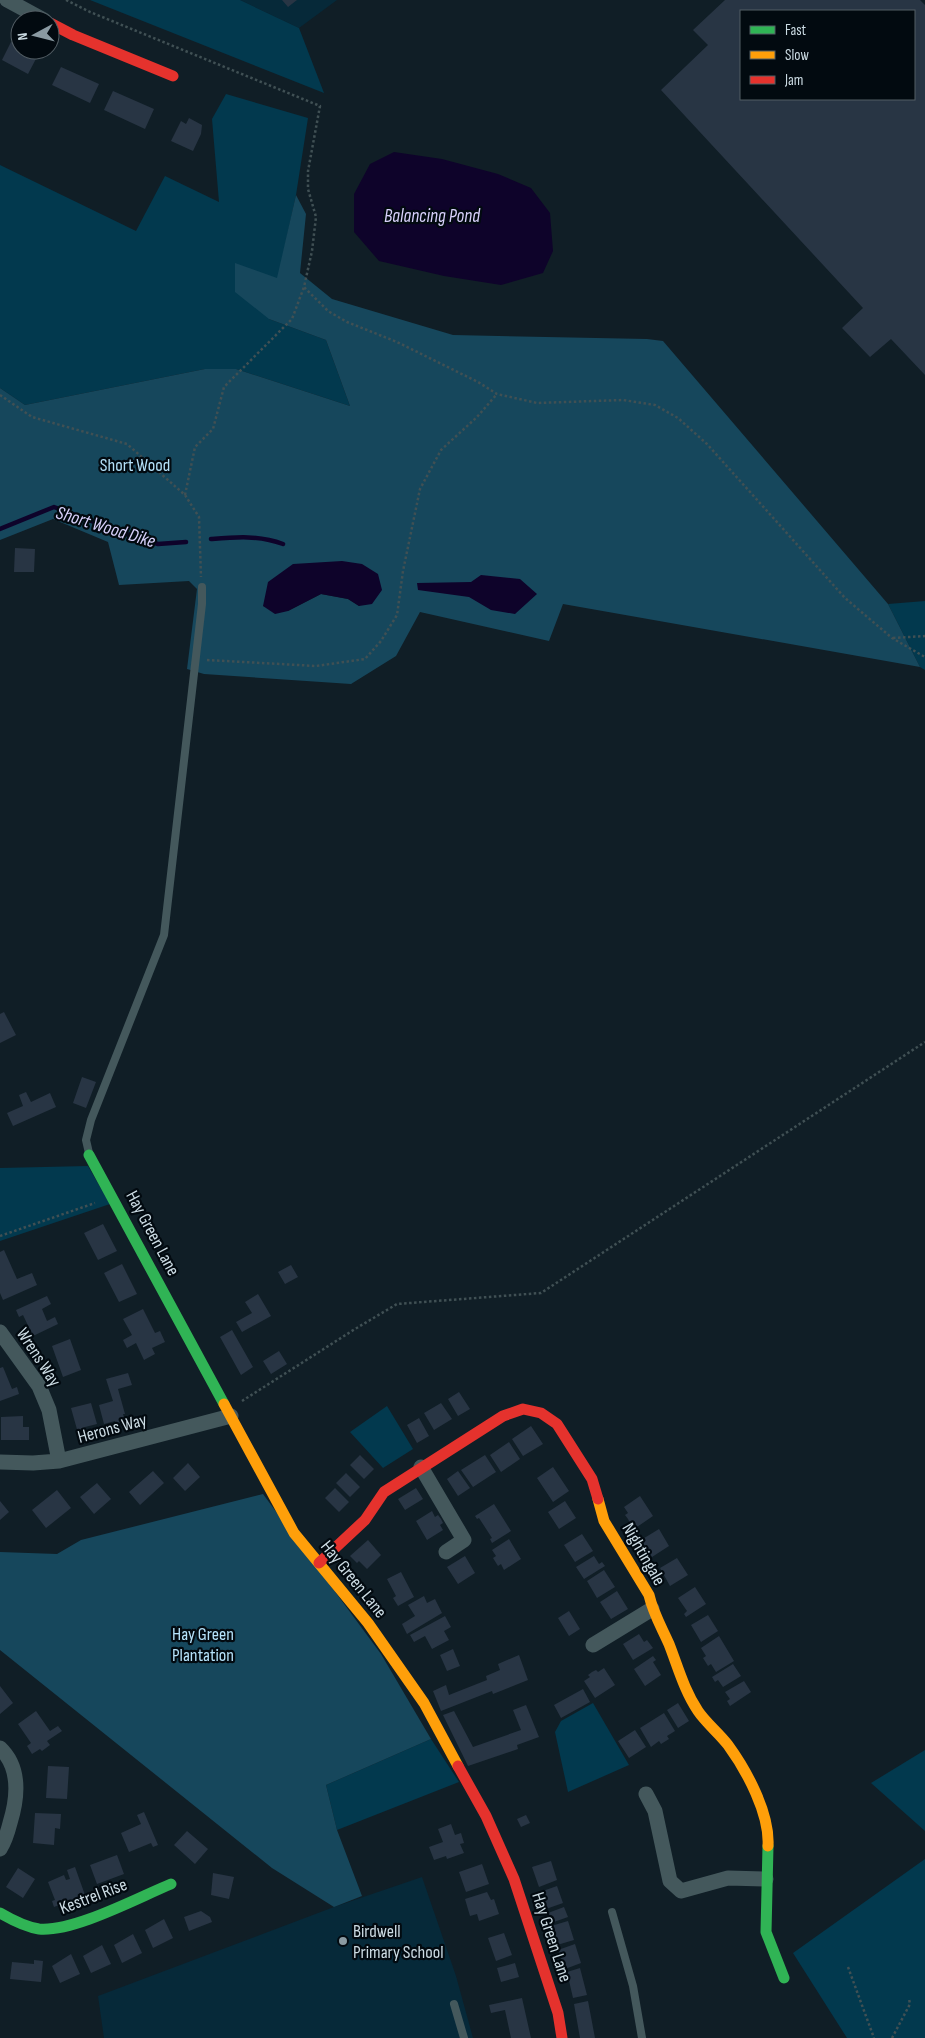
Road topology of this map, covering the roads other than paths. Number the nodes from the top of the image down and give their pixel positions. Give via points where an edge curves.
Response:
1 (6, 0) edge
2 (25, 10) edge
3 (60, 29) edge
4 (173, 76) dead end
5 (202, 586) road end
6 (89, 1154) joint
7 (0, 1332) edge
8 (229, 1412) junction
9 (59, 1461) junction
10 (0, 1462) edge
11 (421, 1467) junction
12 (446, 1552) dead end
13 (319, 1563) junction
14 (652, 1609) junction
15 (593, 1645) dead end
16 (0, 1748) edge
17 (646, 1794) dead end
18 (0, 1849) edge
19 (766, 1879) junction
20 (171, 1884) dead end
21 (612, 1912) dead end
22 (0, 1913) edge
23 (784, 1978) dead end
24 (454, 2004) dead end
25 (464, 2038) edge
26 (562, 2038) edge
27 (642, 2038) edge

1 - 2 street
3 - 4 street
5 - 6 lane via 164,935 91,1120 86,1140
6 - 8 street, Hay Green Lane
7 - 9 street, Wrens Way via 39,1386 49,1410
8 - 9 street, Herons Way
8 - 13 street, Hay Green Lane via 294,1533
9 - 10 street, Herons Way
11 - 12 street via 464,1540
11 - 13 street, Nightingale via 384,1492 365,1520
11 - 14 street, Nightingale via 503,1416 523,1409 541,1413 557,1424 592,1479 604,1521 649,1595
13 - 26 street, Hay Green Lane via 368,1623 424,1703 486,1816 514,1879 558,2013
14 - 15 street
14 - 19 street, Nightingale via 698,1711 728,1745 750,1782 764,1815 769,1835
16 - 18 street via 12,1765 16,1783 16,1801
17 - 19 street via 655,1811 670,1881 680,1891 728,1878
19 - 23 street, Nightingale via 766,1932
20 - 22 street, Kestrel Rise via 69,1928 28,1928
21 - 27 lane via 633,1986
24 - 25 lane

